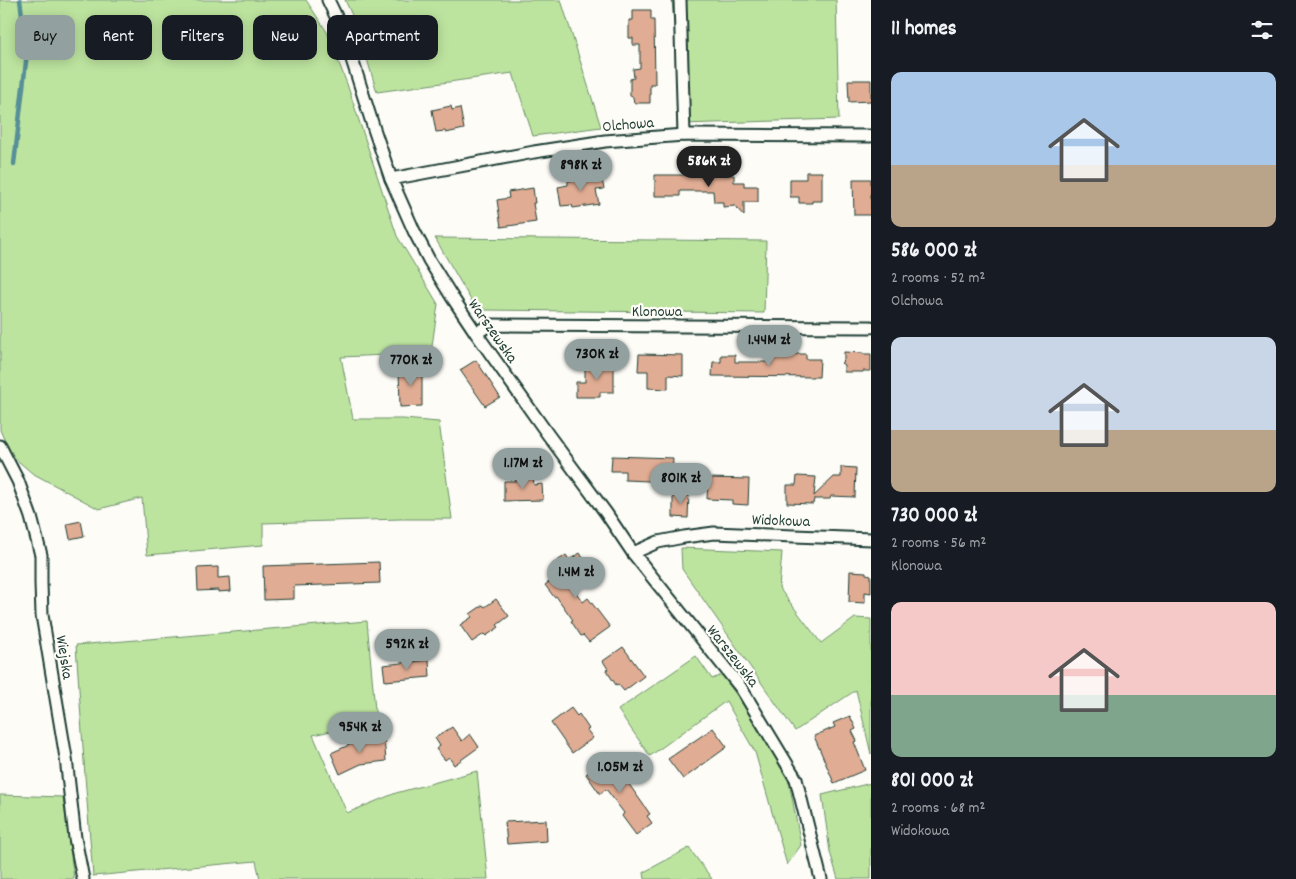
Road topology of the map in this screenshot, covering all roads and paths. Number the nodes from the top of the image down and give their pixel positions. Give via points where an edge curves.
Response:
1 (328, 0) edge
2 (680, 0) edge
3 (684, 135) junction
4 (871, 136) edge
5 (391, 179) junction
6 (871, 327) edge
7 (476, 333) junction
8 (0, 446) edge
9 (871, 539) edge
10 (633, 553) junction
11 (83, 879) edge
12 (821, 879) edge

1 - 5 street, Warszewska via 343,31
2 - 3 street
3 - 4 street, Olchowa
3 - 5 street, Olchowa via 605,140
5 - 7 street, Warszewska via 430,260
6 - 7 street, Klonowa via 490,325
7 - 10 street, Warszewska
8 - 11 street, Wiejska via 18,481 41,555 42,615
9 - 10 street, Widokowa via 714,533 658,542
10 - 12 street, Warszewska via 741,688 796,779

